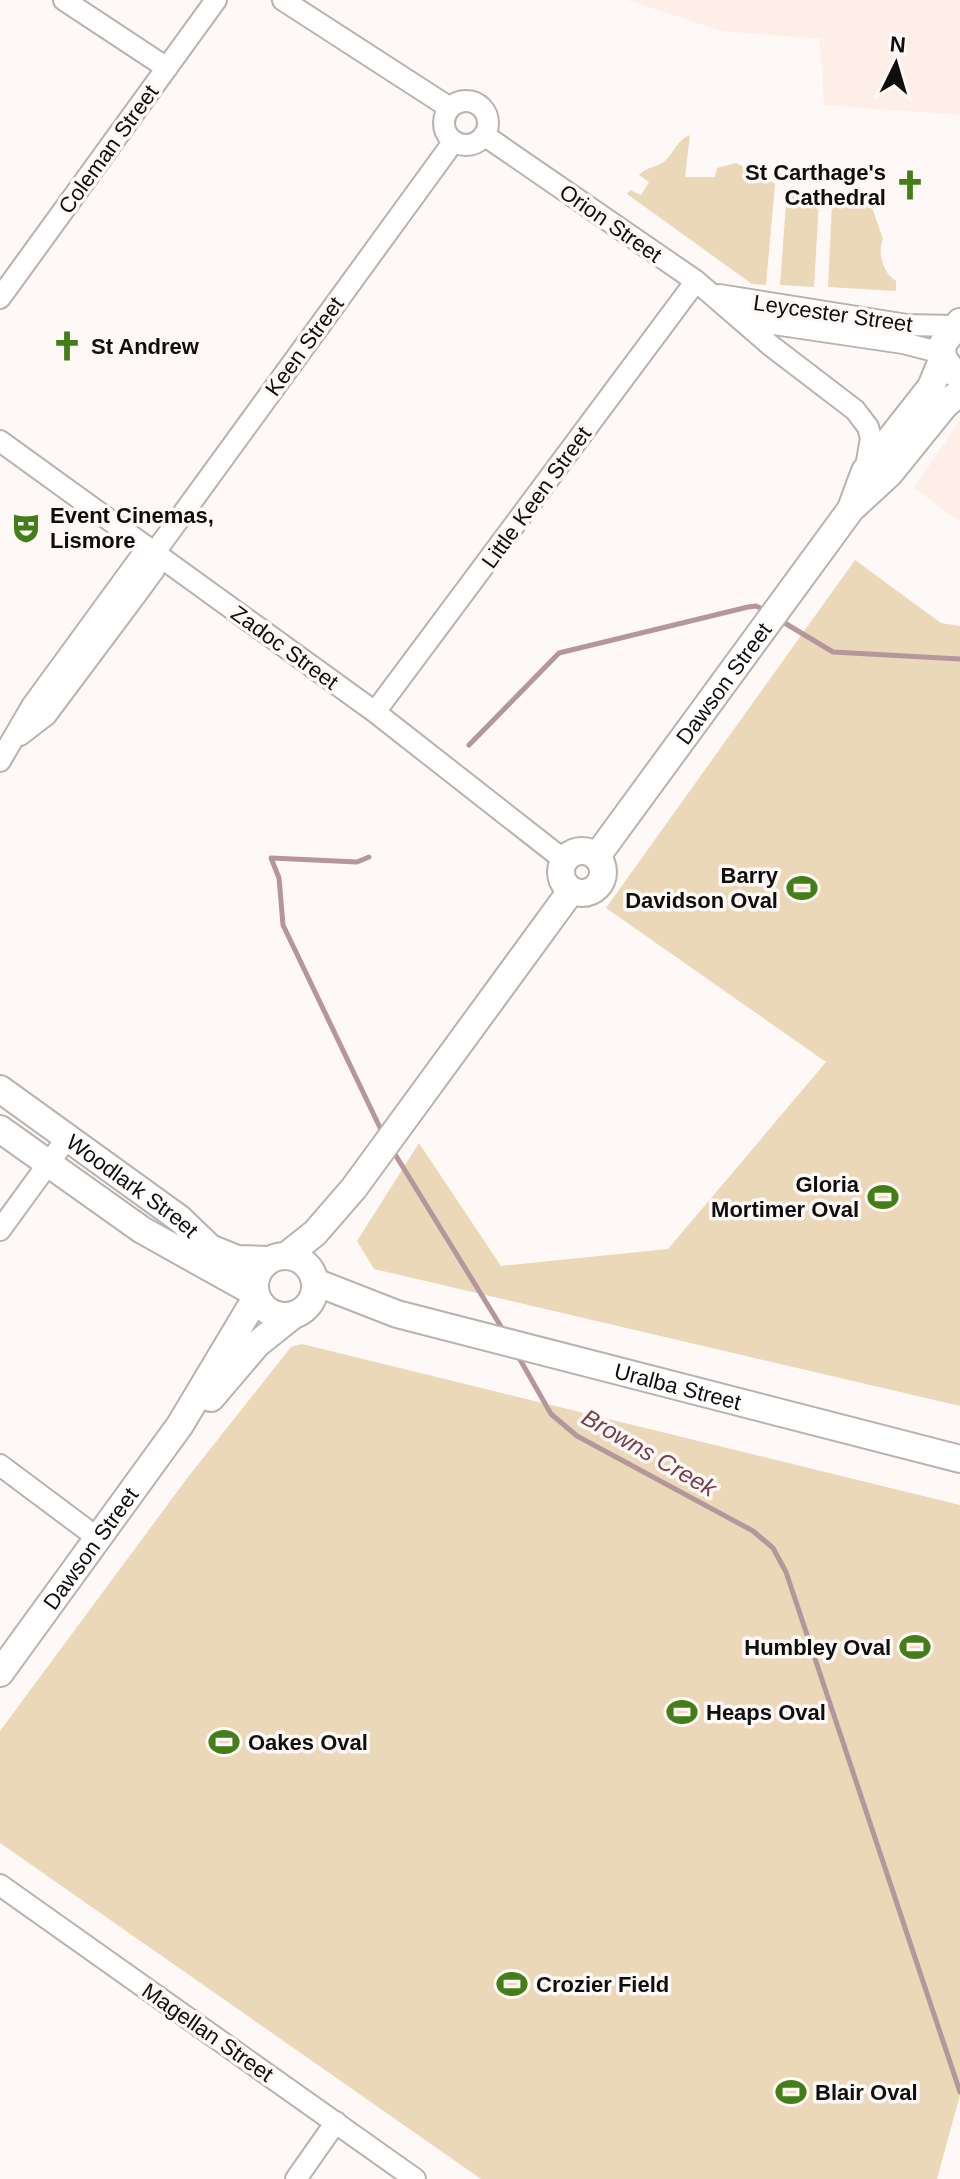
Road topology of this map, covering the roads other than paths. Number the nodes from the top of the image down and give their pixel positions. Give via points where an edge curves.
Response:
1 (64, 0) edge
2 (216, 0) edge
3 (283, 0) edge
4 (167, 68) junction
5 (450, 108) junction
6 (484, 135) junction
7 (454, 141) junction
8 (703, 287) junction
9 (0, 298) edge
10 (736, 313) junction
11 (957, 324) edge
12 (948, 362) edge
13 (960, 392) edge
14 (0, 441) edge
15 (865, 471) junction
16 (851, 509) junction
17 (155, 552) junction
18 (375, 712) junction
19 (0, 761) edge
20 (597, 856) junction
21 (564, 860) junction
22 (571, 891) junction
23 (0, 1089) edge
24 (0, 1129) edge
25 (67, 1138) junction
26 (49, 1164) junction
27 (354, 1188) junction
28 (0, 1230) edge
29 (278, 1258) junction
30 (315, 1281) junction
31 (256, 1296) junction
32 (397, 1314) junction
33 (295, 1315) junction
34 (180, 1425) junction
35 (960, 1459) edge
36 (0, 1465) edge
37 (99, 1539) junction
38 (0, 1673) edge
39 (0, 1885) edge
40 (336, 2122) junction
41 (296, 2179) edge
42 (415, 2179) edge

1 - 4 street
2 - 4 street, Coleman Street
3 - 5 street
4 - 9 street, Coleman Street
5 - 6 street via 466,101 479,106 488,122
5 - 7 street via 444,123
6 - 7 street via 472,144
6 - 8 street, Orion Street
7 - 17 street, Keen Street
8 - 10 street, Orion Street
8 - 11 street, Leycester Street via 907,325
8 - 18 street, Little Keen Street
10 - 12 street, Orion Street via 774,324 903,343
10 - 15 street, Orion Street via 862,416 871,438
11 - 12 main road, Dawson Street via 945,337
12 - 15 main road, Dawson Street
13 - 16 main road, Dawson Street
14 - 17 street, Zadoc Street
15 - 16 main road, Dawson Street
16 - 20 main road, Dawson Street
17 - 18 street, Zadoc Street
17 - 19 street, Keen Street via 140,558 32,706
18 - 21 street, Zadoc Street
20 - 21 main road via 577,852
20 - 22 main road via 603,867 600,885 589,892
21 - 22 main road via 562,880
22 - 27 main road
23 - 25 main road, Woodlark Street
24 - 26 main road, Woodlark Street
25 - 26 street
25 - 29 main road, Woodlark Street via 180,1219 210,1248 237,1259
26 - 28 street
26 - 31 main road, Woodlark Street via 142,1230
27 - 29 main road via 315,1233
27 - 30 main road
29 - 30 main road via 301,1261
29 - 31 main road via 255,1278
30 - 32 main road, Uralba Street
30 - 33 main road via 313,1297
31 - 33 main road via 275,1315
31 - 34 main road, Dawson Street
32 - 33 main road, Uralba Street via 337,1309
32 - 35 main road, Uralba Street
33 - 34 main road, Dawson Street via 257,1344
34 - 37 main road, Dawson Street
36 - 37 street
37 - 38 main road, Dawson Street
39 - 40 street, Magellan Street
40 - 41 street
40 - 42 street, Magellan Street

